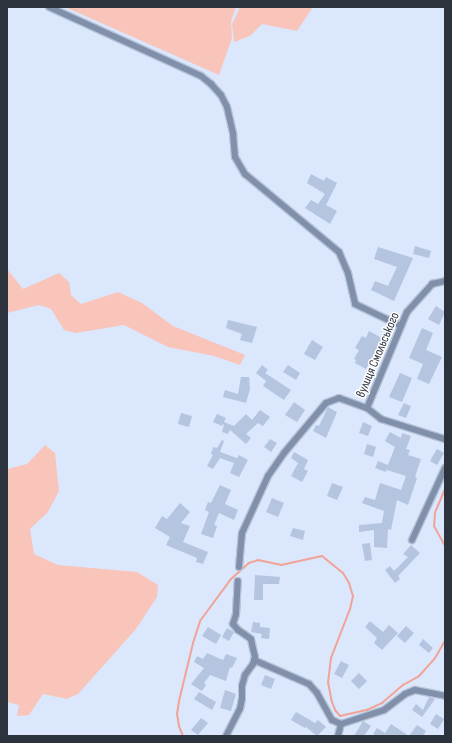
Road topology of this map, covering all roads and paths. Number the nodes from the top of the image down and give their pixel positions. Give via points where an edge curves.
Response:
1 (50, 7) edge
2 (445, 280) edge
3 (401, 326) junction
4 (367, 408) junction
5 (445, 439) edge
6 (445, 468) edge
7 (412, 540) dead end
8 (239, 567) dead end
9 (238, 580) dead end
10 (254, 660) junction
11 (445, 696) edge
12 (341, 724) junction
13 (226, 736) edge
14 (338, 736) edge

1 - 3 street via 201,76 211,84 227,107 235,157 245,174 339,252 348,273 355,304
2 - 3 street, вулиця Смольського via 432,284 407,312
3 - 4 street, вулиця Смольського
4 - 5 street via 381,419
4 - 8 street via 339,398 333,399 326,403 293,442 268,476 245,524
6 - 7 street
9 - 10 street via 233,624 251,638
10 - 12 street via 309,684 332,720
10 - 13 street via 245,675 240,708
11 - 12 street via 415,690 405,694 384,710
12 - 14 street

